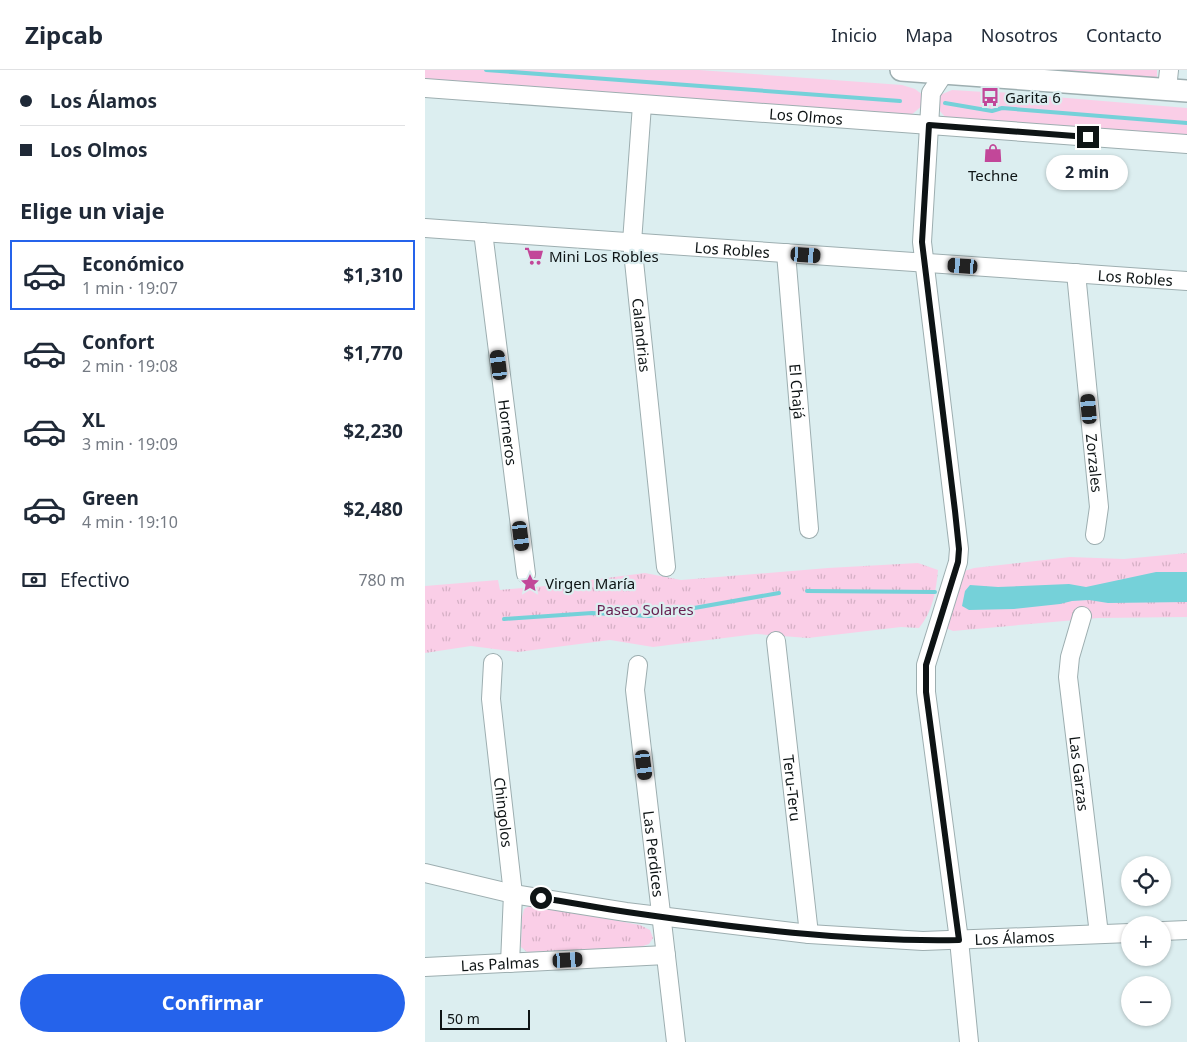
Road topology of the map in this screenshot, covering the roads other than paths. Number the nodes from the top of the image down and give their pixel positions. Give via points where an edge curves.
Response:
1 (901, 70) edge
2 (945, 72) edge
3 (1174, 83) edge
4 (425, 88) edge
5 (642, 105) junction
6 (929, 125) junction
7 (1187, 144) edge
8 (425, 228) edge
9 (483, 232) junction
10 (632, 242) junction
11 (786, 253) junction
12 (925, 263) junction
13 (1076, 273) junction
14 (1187, 281) edge
15 (809, 530) dead end
16 (1095, 535) dead end
17 (666, 566) dead end
18 (525, 574) dead end
19 (1082, 616) dead end
20 (776, 641) dead end
21 (493, 663) dead end
22 (638, 665) dead end
23 (425, 874) edge
24 (513, 894) junction
25 (663, 916) junction
26 (1187, 930) edge
27 (1171, 931) edge
28 (1121, 933) edge
29 (809, 934) junction
30 (1099, 934) junction
31 (959, 940) junction
32 (666, 955) junction
33 (510, 963) junction
34 (425, 967) edge
35 (676, 1042) edge
36 (969, 1042) edge

1 - 2 main road
2 - 3 main road
2 - 6 street via 931,93
4 - 5 street, Los Olmos
5 - 6 street, Los Olmos
5 - 10 street, Calandrias
6 - 7 street, Los Olmos
6 - 12 street via 922,242
8 - 9 street, Los Robles
9 - 10 street, Los Robles
9 - 18 street, Horneros
10 - 11 street, Los Robles
10 - 17 street, Calandrias
11 - 12 street, Los Robles
11 - 15 street, El Chajá
12 - 13 street, Los Robles
12 - 31 street via 959,549 958,562 926,665 926,692
13 - 14 street, Los Robles
13 - 16 street, Zorzales via 1099,507
19 - 30 street, Las Garzas via 1069,657 1068,677
20 - 29 street, Teru-Teru
21 - 24 street, Chingolos via 491,699
22 - 25 street, Las Perdices via 635,690
23 - 24 street, Los Álamos
24 - 25 street, Los Álamos
24 - 33 street, Chingolos
25 - 29 street, Los Álamos
25 - 32 street, Las Perdices
26 - 27 street
28 - 30 street, Los Álamos
29 - 31 street, Los Álamos
30 - 31 street, Los Álamos
31 - 36 street
32 - 33 street, Las Palmas
32 - 35 street, Las Perdices
33 - 34 street, Las Palmas

